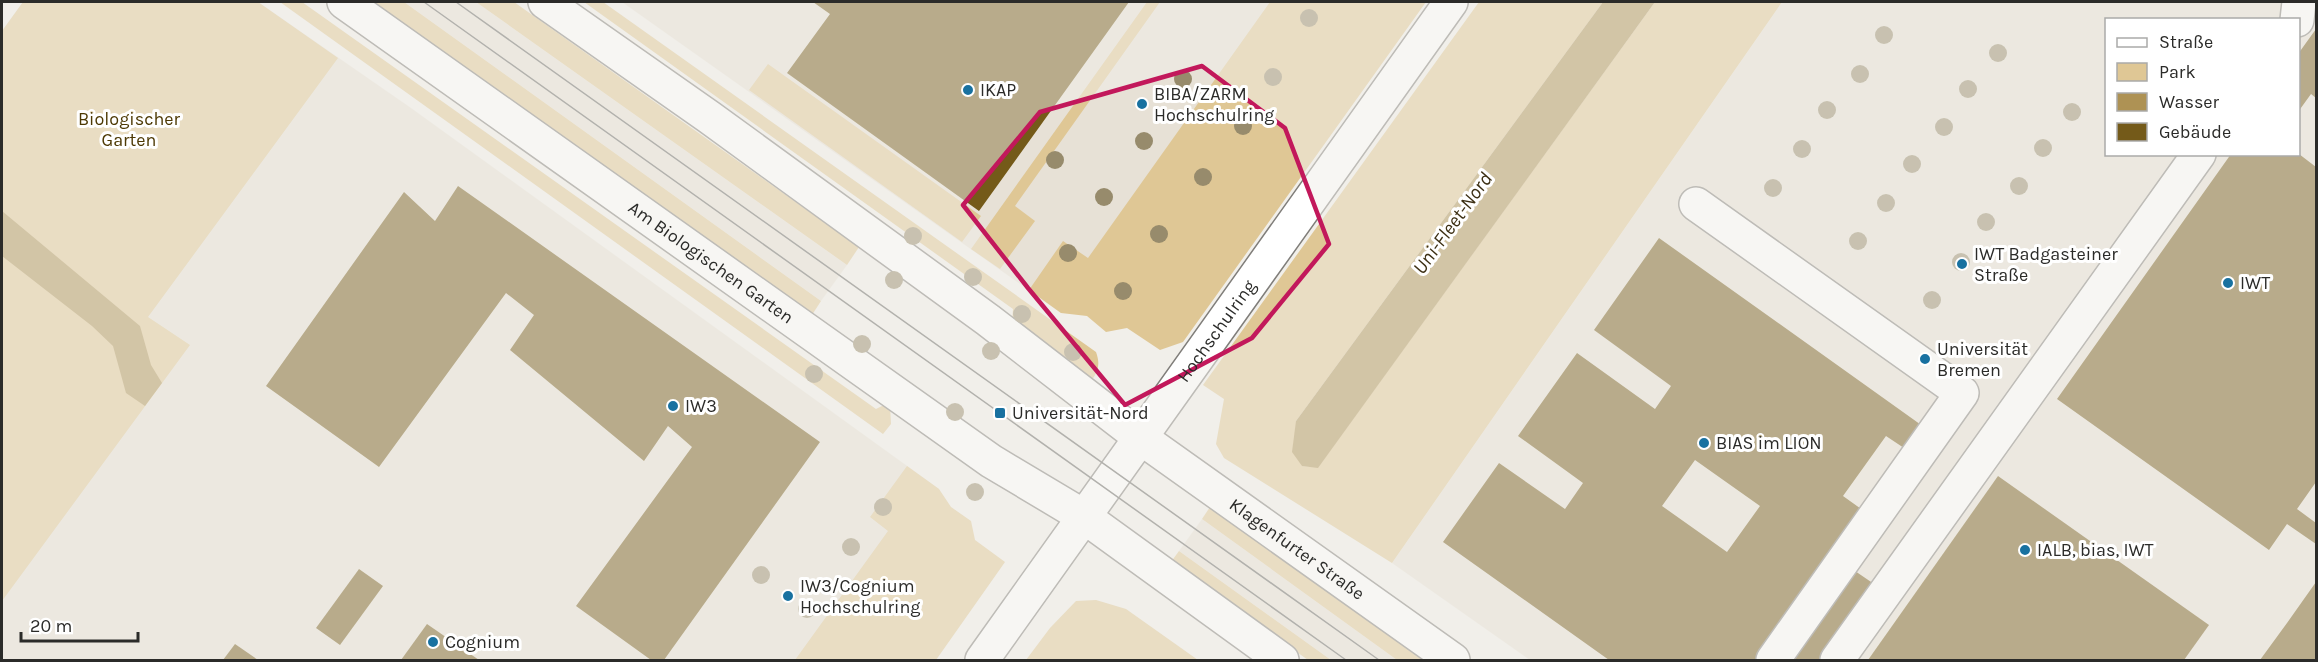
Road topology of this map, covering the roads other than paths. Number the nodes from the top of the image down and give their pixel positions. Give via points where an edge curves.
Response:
1 (344, 2) edge
2 (545, 2) edge
3 (1451, 2) edge
4 (2299, 2) edge
5 (2297, 18) edge
6 (2198, 156) edge
7 (1696, 204) dead end
8 (1141, 438) junction
9 (1083, 516) junction
10 (982, 660) edge
11 (1282, 660) edge
12 (1453, 660) edge
13 (1773, 660) edge
14 (1837, 660) edge

1 - 9 street, Am Biologischen Garten via 991,461
2 - 8 street via 988,320
3 - 8 street, Hochschulring
4 - 5 street
6 - 14 street
7 - 13 street via 1962,393
8 - 9 street, Hochschulring
8 - 12 street, Klagenfurter Straße
9 - 10 street, Hochschulring
9 - 11 street

